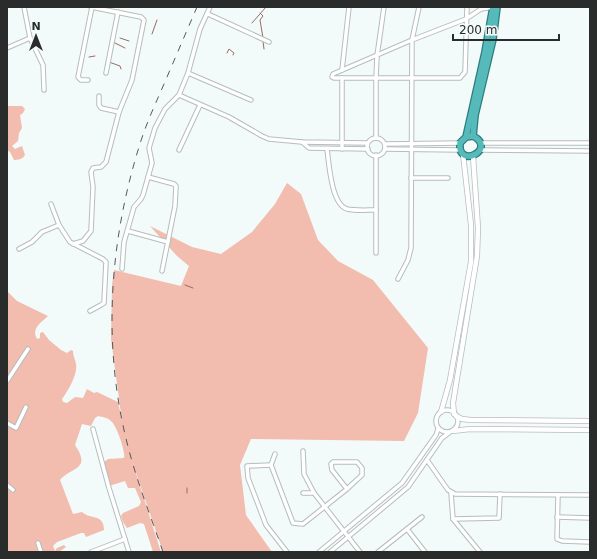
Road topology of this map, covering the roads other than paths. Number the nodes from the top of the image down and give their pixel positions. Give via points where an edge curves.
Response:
1 (24, 7) edge
2 (91, 7) edge
3 (210, 7) edge
4 (349, 7) edge
5 (384, 7) edge
6 (419, 7) edge
7 (467, 7) edge
8 (494, 7) edge
9 (98, 8) edge
10 (481, 8) edge
11 (118, 12) junction
12 (208, 14) junction
13 (466, 19) junction
14 (30, 38) junction
15 (412, 40) junction
16 (270, 42) dead end
17 (7, 48) edge
18 (377, 56) junction
19 (342, 70) junction
20 (106, 73) dead end
21 (188, 73) junction
22 (342, 78) junction
23 (376, 78) junction
24 (412, 78) junction
25 (88, 80) dead end
26 (44, 90) dead end
27 (179, 95) junction
28 (99, 96) dead end
29 (251, 100) dead end
30 (200, 105) junction
31 (119, 112) junction
32 (473, 136) junction
33 (466, 137) junction
34 (376, 138) junction
35 (302, 142) junction
36 (342, 143) junction
37 (411, 143) junction
38 (460, 143) junction
39 (590, 143) edge
40 (367, 144) junction
41 (385, 144) junction
42 (480, 147) junction
43 (327, 148) junction
44 (342, 149) junction
45 (368, 149) junction
46 (385, 149) junction
47 (179, 150) dead end
48 (411, 150) junction
49 (590, 151) edge
50 (462, 152) junction
51 (376, 156) junction
52 (473, 156) junction
53 (148, 177) junction
54 (411, 178) junction
55 (448, 178) dead end
56 (51, 204) dead end
57 (376, 210) junction
58 (59, 225) junction
59 (128, 231) junction
60 (168, 242) junction
61 (73, 244) junction
62 (19, 249) dead end
63 (376, 252) dead end
64 (122, 269) dead end
65 (162, 271) dead end
66 (398, 279) dead end
67 (90, 311) dead end
68 (28, 349) dead end
69 (7, 381) edge
70 (26, 408) dead end
71 (441, 412) junction
72 (455, 415) junction
73 (590, 421) edge
74 (7, 423) edge
75 (93, 429) dead end
76 (438, 429) junction
77 (590, 430) edge
78 (451, 431) junction
79 (303, 451) dead end
80 (275, 454) dead end
81 (427, 460) junction
82 (271, 466) junction
83 (402, 483) junction
84 (7, 485) edge
85 (408, 487) junction
86 (346, 489) junction
87 (13, 490) dead end
88 (303, 493) dead end
89 (314, 493) junction
90 (451, 493) junction
91 (500, 494) junction
92 (558, 495) junction
93 (590, 495) edge
94 (325, 507) junction
95 (422, 517) dead end
96 (557, 517) junction
97 (590, 518) edge
98 (453, 519) junction
99 (407, 529) junction
100 (343, 531) junction
101 (348, 536) junction
102 (125, 539) junction
103 (590, 542) edge
104 (38, 543) dead end
105 (41, 552) edge
106 (91, 552) edge
107 (129, 552) edge
108 (287, 552) edge
109 (319, 552) edge
110 (330, 552) edge
111 (360, 552) edge
112 (378, 552) edge
113 (425, 552) edge
114 (480, 552) edge

1 - 14 street
2 - 9 street
2 - 25 street via 78,77
3 - 12 street
4 - 19 street
5 - 18 street
6 - 15 street
7 - 13 street
8 - 10 street
8 - 32 highway via 493,39 475,115
8 - 33 highway
9 - 11 street
10 - 13 street
11 - 20 street
11 - 31 street via 144,20 132,80
12 - 16 street
12 - 21 street via 200,29
13 - 15 street
13 - 24 street via 463,76 457,79
14 - 17 street
14 - 26 street via 43,65
15 - 18 street
15 - 24 street
18 - 19 street
18 - 23 street
19 - 22 street via 332,77
21 - 27 street
21 - 29 street
22 - 23 street
22 - 36 street
23 - 24 street
23 - 34 street
24 - 37 street
27 - 30 street
27 - 53 street via 165,109 155,128 149,148 152,163
28 - 31 street via 101,108
30 - 35 street via 229,117 269,139
30 - 47 street
31 - 61 street via 106,162 91,172 91,231 83,241
32 - 33 highway
32 - 42 highway
33 - 38 highway
34 - 40 street
34 - 41 street via 382,139
35 - 36 street
35 - 43 street via 309,148
36 - 40 street
36 - 44 street
37 - 38 street
37 - 41 street
37 - 48 street
38 - 50 highway
39 - 42 street
40 - 45 street
41 - 46 street
42 - 49 street
42 - 52 highway
43 - 44 street
43 - 57 street via 332,186 342,206 348,209
44 - 45 street
45 - 51 street
46 - 48 street
46 - 51 street
48 - 50 street
48 - 54 street
50 - 52 highway
50 - 71 street via 471,225 471,262 450,380
51 - 57 street
52 - 72 street via 478,228 477,256 453,402
53 - 59 street via 141,199 134,207
53 - 60 street via 176,186
54 - 55 street
54 - 66 street via 411,248
56 - 58 street
57 - 63 street
58 - 61 street
58 - 62 street via 42,232 32,242
59 - 60 street
59 - 64 street via 123,247
60 - 65 street
61 - 67 street via 106,262 103,304
68 - 69 street
70 - 74 street via 16,428
71 - 72 street via 448,410
71 - 76 street via 436,420
72 - 73 street via 471,420
72 - 78 street via 458,422
75 - 102 street
76 - 78 street via 444,432
76 - 83 street
77 - 78 street
78 - 81 street via 442,438
79 - 89 street via 304,474
80 - 82 street
81 - 85 street
81 - 90 street
82 - 94 street via 293,523 303,524
82 - 108 street via 247,466 248,478 266,525
83 - 85 street
83 - 100 street
84 - 87 street
85 - 101 street
86 - 86 street via 362,475 362,468 357,462 333,462 332,470
86 - 94 street
88 - 89 street
89 - 94 street
90 - 91 street
90 - 98 street
91 - 92 street
91 - 98 street via 498,518
92 - 93 street
92 - 96 street
94 - 100 street
95 - 99 street
96 - 97 street
96 - 103 street via 556,537 559,540
98 - 114 street
99 - 112 street
99 - 113 street
100 - 101 street
100 - 109 street
101 - 110 street
101 - 111 street
102 - 106 street
102 - 107 street
104 - 105 street

